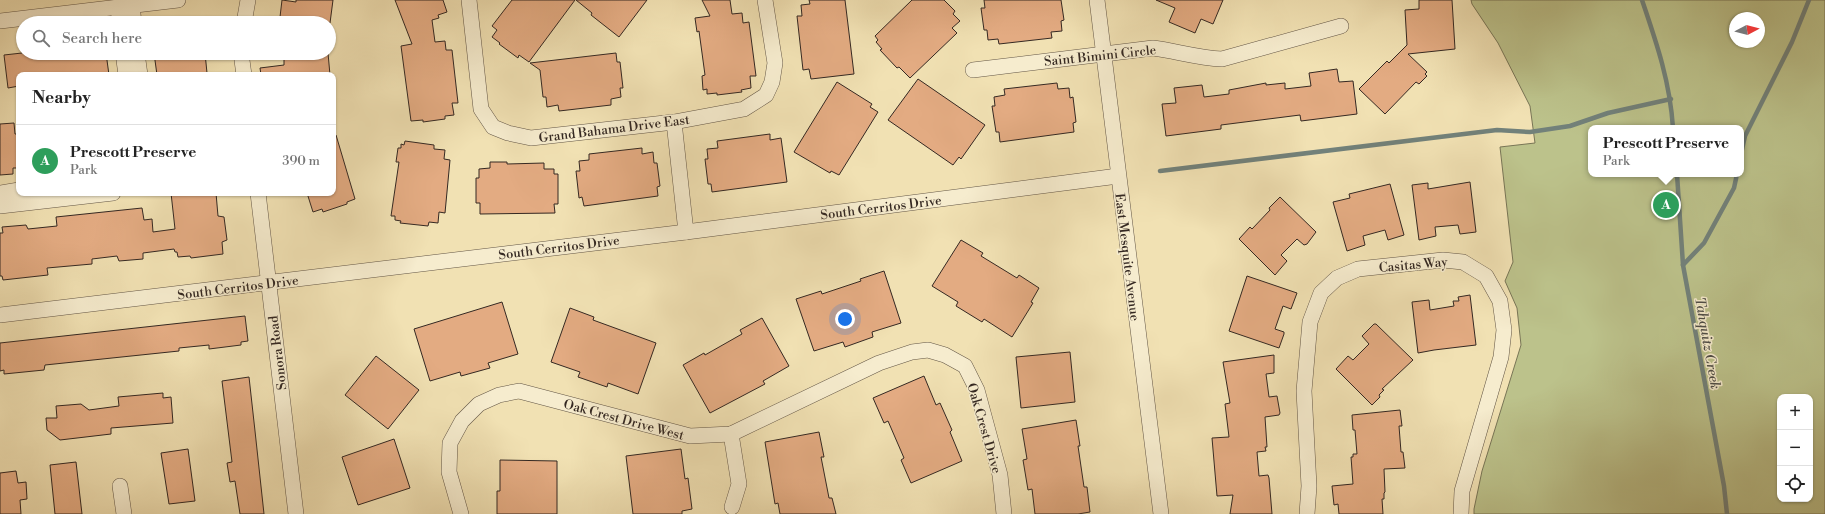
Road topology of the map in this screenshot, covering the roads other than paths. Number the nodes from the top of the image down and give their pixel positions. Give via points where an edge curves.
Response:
1 (178, 0) edge
2 (248, 0) edge
3 (469, 0) edge
4 (765, 0) edge
5 (1097, 0) edge
6 (147, 2) edge
7 (125, 6) junction
8 (42, 16) edge
9 (122, 16) edge
10 (130, 16) edge
11 (245, 16) edge
12 (16, 19) edge
13 (0, 21) edge
14 (1341, 26) dead end
15 (1103, 53) junction
16 (124, 60) edge
17 (138, 60) edge
18 (242, 60) edge
19 (973, 70) dead end
20 (126, 72) edge
21 (140, 72) edge
22 (244, 72) edge
23 (674, 122) junction
24 (1118, 176) junction
25 (16, 190) edge
26 (0, 193) edge
27 (87, 196) edge
28 (258, 196) edge
29 (0, 206) edge
30 (686, 232) junction
31 (269, 283) junction
32 (0, 315) edge
33 (945, 355) joint
34 (731, 434) junction
35 (120, 486) dead end
36 (732, 507) dead end
37 (124, 514) edge
38 (296, 514) edge
39 (461, 514) edge
40 (1004, 514) edge
41 (1161, 514) edge
42 (1307, 514) edge
43 (1460, 514) edge

1 - 6 street
2 - 11 street
3 - 23 street, Grand Bahama Drive East via 481,109 493,127 508,134 531,138
4 - 23 street, Grand Bahama Drive East via 775,63 772,82 766,95 744,109
5 - 15 street, East Mesquite Avenue
6 - 7 street
7 - 8 street
7 - 9 street
7 - 10 street
12 - 13 street
14 - 15 street, Saint Bimini Circle via 1222,59 1203,58 1153,48
15 - 19 street, Saint Bimini Circle
15 - 24 street, East Mesquite Avenue
16 - 20 street
17 - 21 street
18 - 22 street
23 - 30 street
24 - 30 street, South Cerritos Drive
24 - 41 street, East Mesquite Avenue
25 - 26 street
27 - 29 street
28 - 31 street, Sonora Road
30 - 31 street, South Cerritos Drive
31 - 32 street, South Cerritos Drive
31 - 38 street, Sonora Road
33 - 34 street, Oak Crest Drive West via 928,350 912,352 879,363
33 - 40 street, Oak Crest Drive via 965,366 977,390 1000,475
34 - 36 street via 739,484
34 - 39 street, Oak Crest Drive West via 690,436 519,392 499,395 479,404 462,421 450,443 449,472
35 - 37 street
42 - 43 street, Casitas Way via 1304,391 1310,322 1321,293 1337,278 1358,269 1443,260 1463,262 1486,276 1500,301 1504,330 1501,357 1462,491

